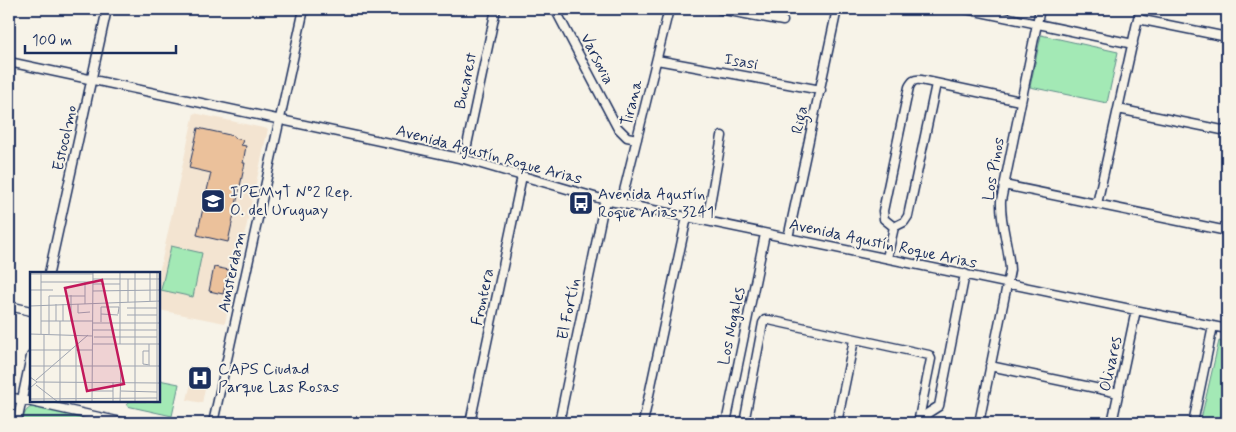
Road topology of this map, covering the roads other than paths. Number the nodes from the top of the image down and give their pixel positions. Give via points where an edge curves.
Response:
1 (107, 9) edge
2 (304, 9) edge
3 (496, 9) edge
4 (555, 9) edge
5 (669, 9) edge
6 (719, 9) edge
7 (837, 9) edge
8 (966, 9) edge
9 (1040, 9) edge
10 (1140, 9) edge
11 (1138, 19) junction
12 (783, 20) dead end
13 (1037, 24) junction
14 (1227, 37) edge
15 (1133, 44) junction
16 (657, 60) junction
17 (9, 62) edge
18 (92, 79) junction
19 (936, 84) junction
20 (821, 90) junction
21 (1020, 101) junction
22 (1118, 109) junction
23 (279, 119) junction
24 (1227, 131) edge
25 (722, 136) dead end
26 (637, 139) junction
27 (464, 159) junction
28 (522, 176) junction
29 (1004, 185) junction
30 (605, 200) junction
31 (621, 203) junction
32 (1097, 204) junction
33 (687, 217) junction
34 (707, 221) junction
35 (894, 227) junction
36 (1227, 231) edge
37 (765, 234) junction
38 (788, 238) junction
39 (887, 258) junction
40 (49, 272) edge
41 (965, 274) junction
42 (1007, 283) junction
43 (9, 306) edge
44 (1136, 310) junction
45 (30, 311) edge
46 (1213, 326) junction
47 (1227, 329) edge
48 (854, 340) junction
49 (30, 361) edge
50 (990, 366) junction
51 (1119, 393) junction
52 (9, 397) edge
53 (22, 400) junction
54 (30, 402) edge
55 (31, 402) edge
56 (16, 423) edge
57 (126, 423) edge
58 (213, 423) edge
59 (470, 423) edge
60 (559, 423) edge
61 (643, 423) edge
62 (726, 423) edge
63 (744, 423) edge
64 (837, 423) edge
65 (918, 423) edge
66 (926, 423) edge
67 (979, 423) edge
68 (1112, 423) edge
69 (1193, 423) edge

1 - 18 street, Estocolmo
2 - 23 street, Amsterdam
3 - 27 street, Bucarest
4 - 26 street, Varsovia via 617,127 627,137
5 - 16 street, Tirana
6 - 12 street
7 - 20 street, Riga
8 - 13 street
9 - 13 street, Los Pinos
10 - 11 street
11 - 14 street
11 - 15 street
13 - 15 street
13 - 21 street, Los Pinos
15 - 22 street
16 - 20 street, Isasi
16 - 26 street, Tirana
17 - 18 street, Avenida Agustín Roque Arias
18 - 23 street, Avenida Agustín Roque Arias
18 - 40 street, Estocolmo
19 - 21 street
19 - 35 street via 908,216
19 - 35 street via 916,79 908,87 883,212 884,219
20 - 38 street, Riga
21 - 29 street, Los Pinos
22 - 24 street
22 - 32 street
23 - 27 street, Avenida Agustín Roque Arias
23 - 58 street, Amsterdam
25 - 34 street
26 - 31 street, Tirana
27 - 28 street, Avenida Agustín Roque Arias
28 - 30 street, Avenida Agustín Roque Arias
28 - 59 street, Frontera
29 - 32 street
29 - 42 street, Los Pinos via 1001,211 1009,260
30 - 31 street, Avenida Agustín Roque Arias
30 - 60 street, El Fortín
31 - 33 street, Avenida Agustín Roque Arias
32 - 36 street
33 - 34 street, Avenida Agustín Roque Arias
33 - 61 street
34 - 37 street, Avenida Agustín Roque Arias
35 - 39 street
37 - 38 street, Avenida Agustín Roque Arias
37 - 62 street, Los Nogales
38 - 39 street, Avenida Agustín Roque Arias
39 - 41 street, Avenida Agustín Roque Arias
41 - 42 street, Avenida Agustín Roque Arias
41 - 66 street via 939,406 928,413
42 - 44 street, Avenida Agustín Roque Arias
42 - 50 street, Los Pinos
43 - 45 street
44 - 46 street, Avenida Agustín Roque Arias
44 - 51 street, Olivares
46 - 47 street, Avenida Agustín Roque Arias
46 - 69 street
48 - 63 street via 765,320
48 - 64 street
48 - 65 street via 931,357
49 - 53 street
50 - 51 street
50 - 67 street, Los Pinos
51 - 68 street, Olivares
52 - 53 street
53 - 54 street
53 - 56 street
55 - 57 street

